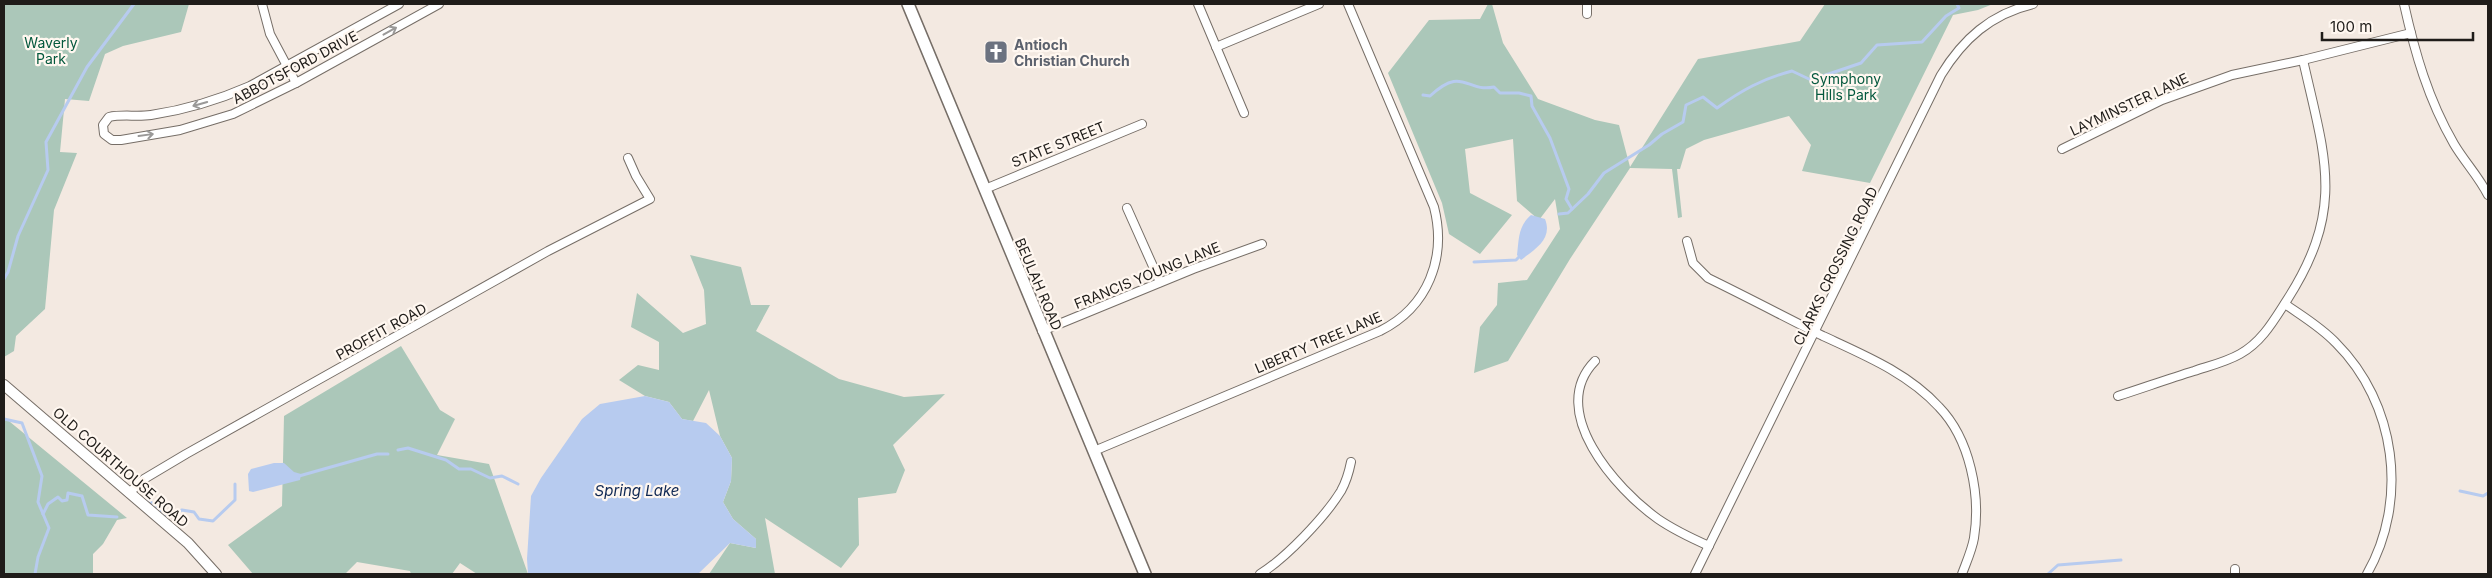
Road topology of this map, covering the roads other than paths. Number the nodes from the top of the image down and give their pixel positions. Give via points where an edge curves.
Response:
1 (262, 4) edge
2 (399, 4) edge
3 (439, 4) edge
4 (908, 4) edge
5 (1198, 4) edge
6 (1319, 4) edge
7 (1348, 4) edge
8 (1587, 4) edge
9 (2033, 4) edge
10 (2404, 4) edge
11 (1587, 14) dead end
12 (2410, 33) junction
13 (1216, 47) junction
14 (2303, 60) junction
15 (286, 66) junction
16 (296, 83) junction
17 (1244, 113) dead end
18 (1142, 124) dead end
19 (2062, 149) dead end
20 (628, 158) dead end
21 (985, 189) junction
22 (2488, 195) edge
23 (1126, 208) dead end
24 (1687, 241) dead end
25 (1262, 244) dead end
26 (1160, 282) junction
27 (2285, 304) junction
28 (1042, 331) junction
29 (1816, 332) junction
30 (1595, 361) dead end
31 (4, 385) edge
32 (2118, 396) dead end
33 (1094, 451) junction
34 (1350, 462) dead end
35 (129, 493) junction
36 (1709, 546) junction
37 (216, 574) edge
38 (1145, 574) edge
39 (1260, 574) edge
40 (1695, 574) edge
41 (1962, 574) edge
42 (2368, 574) edge

1 - 15 street via 270,34
2 - 15 street, ABBOTSFORD DRIVE
16 -> 3 street, ABBOTSFORD DRIVE
4 - 21 main road, BEULAH ROAD
5 - 13 street
6 - 13 street
7 - 33 street, LIBERTY TREE LANE via 1434,208 1438,256 1428,285 1410,310 1386,328
8 - 11 street
9 - 29 street, CLARKS CROSSING ROAD via 1990,21 1953,56 1864,229
10 - 12 street
12 - 14 street, LAYMINSTER LANE
12 - 22 street via 2420,70 2441,120
13 - 17 street
14 - 19 street, LAYMINSTER LANE via 2232,74 2187,90
14 - 27 street via 2324,152 2326,195 2312,256
15 - 16 street
15 -> 16 street, ABBOTSFORD DRIVE via 242,89 202,104 149,115 108,117 103,125 104,134 118,141 207,123 258,103
18 - 21 street, STATE STREET
20 - 35 street, PROFFIT ROAD via 650,199 548,251 186,454 144,479
21 - 28 main road, BEULAH ROAD
23 - 26 street
24 - 29 street via 1693,263 1708,278
25 - 26 street, FRANCIS YOUNG LANE
26 - 28 street, FRANCIS YOUNG LANE
27 - 32 street via 2264,334 2241,354
27 - 42 street via 2318,326 2350,358 2382,416 2391,461 2391,500 2385,531
28 - 33 main road, BEULAH ROAD
29 - 36 street, CLARKS CROSSING ROAD
29 - 41 street via 1881,363 1917,388 1940,407 1956,432 1970,468 1976,505 1974,540
30 - 36 street via 1581,379 1578,399 1585,433 1592,448 1616,480 1640,504 1675,530
31 - 35 street, OLD COURTHOUSE ROAD
33 - 38 main road, BEULAH ROAD
34 - 39 street via 1343,488 1335,499 1287,553
35 - 37 street, OLD COURTHOUSE ROAD via 188,543
36 - 40 street, CLARKS CROSSING ROAD

